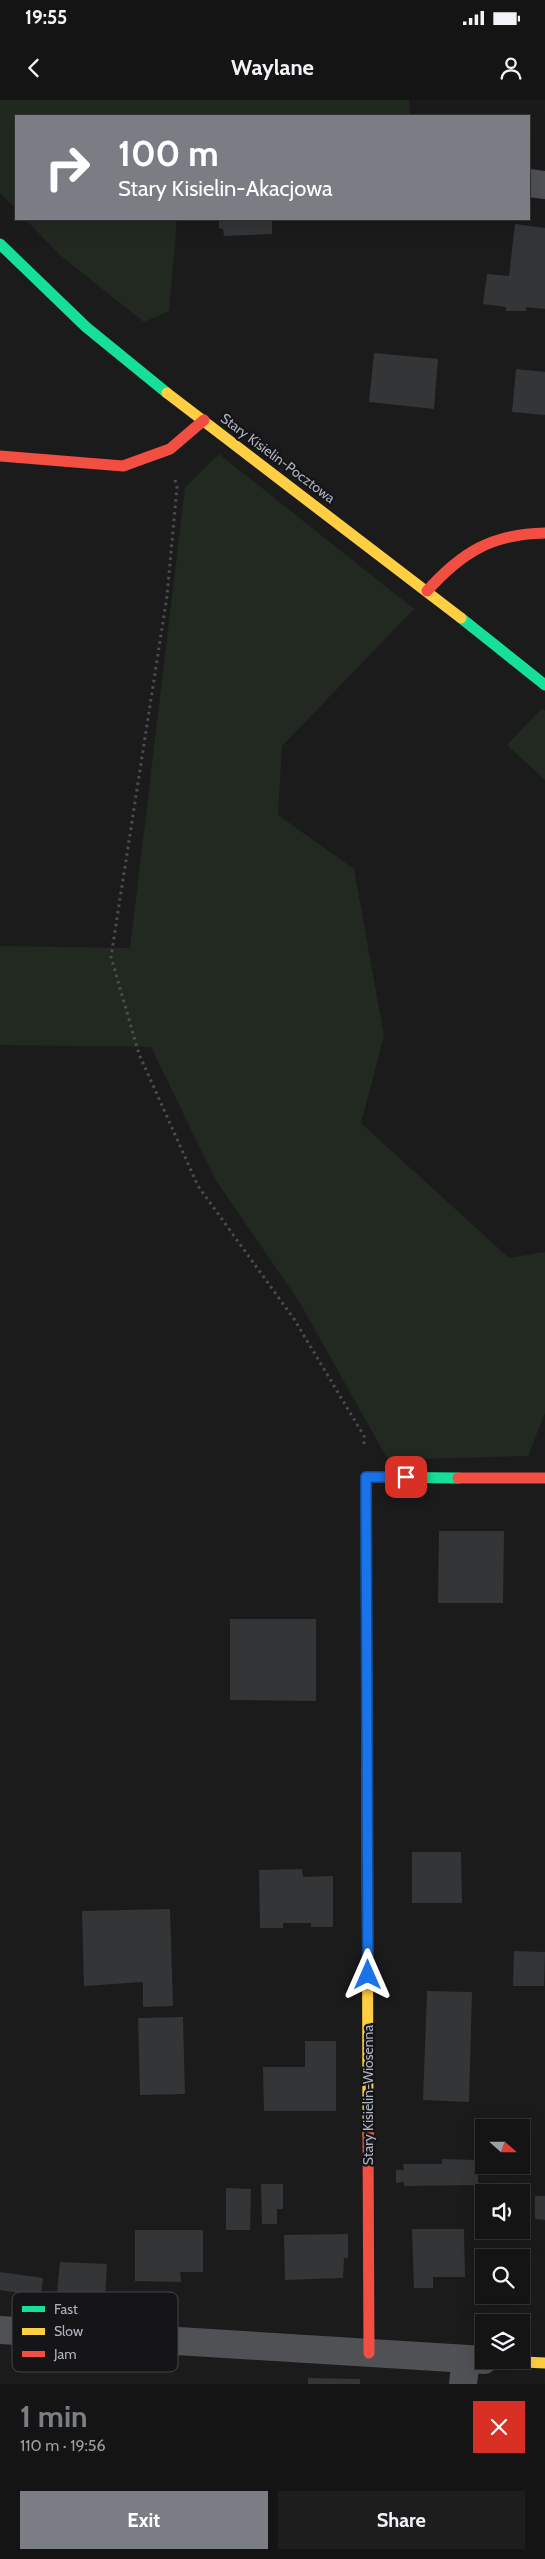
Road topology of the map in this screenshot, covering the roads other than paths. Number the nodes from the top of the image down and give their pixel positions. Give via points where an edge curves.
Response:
1 (530, 183) edge
2 (545, 185) edge
3 (0, 244) edge
4 (204, 420) junction
5 (0, 456) edge
6 (545, 533) edge
7 (427, 591) junction
8 (545, 685) edge
9 (545, 1478) edge
10 (178, 2340) edge
11 (369, 2353) junction
12 (545, 2363) edge
13 (530, 2364) edge
14 (475, 2366) edge

1 - 2 street
3 - 4 street, Stary Kisielin-Pocztowa via 29,276 101,340
4 - 5 street via 170,449 123,466
4 - 7 street, Stary Kisielin-Pocztowa
6 - 7 street via 501,536 472,549
7 - 8 street, Stary Kisielin-Pocztowa
9 - 11 street, Stary Kisielin-Wiosenna via 366,1477
10 - 11 street
11 - 14 street
12 - 13 street

